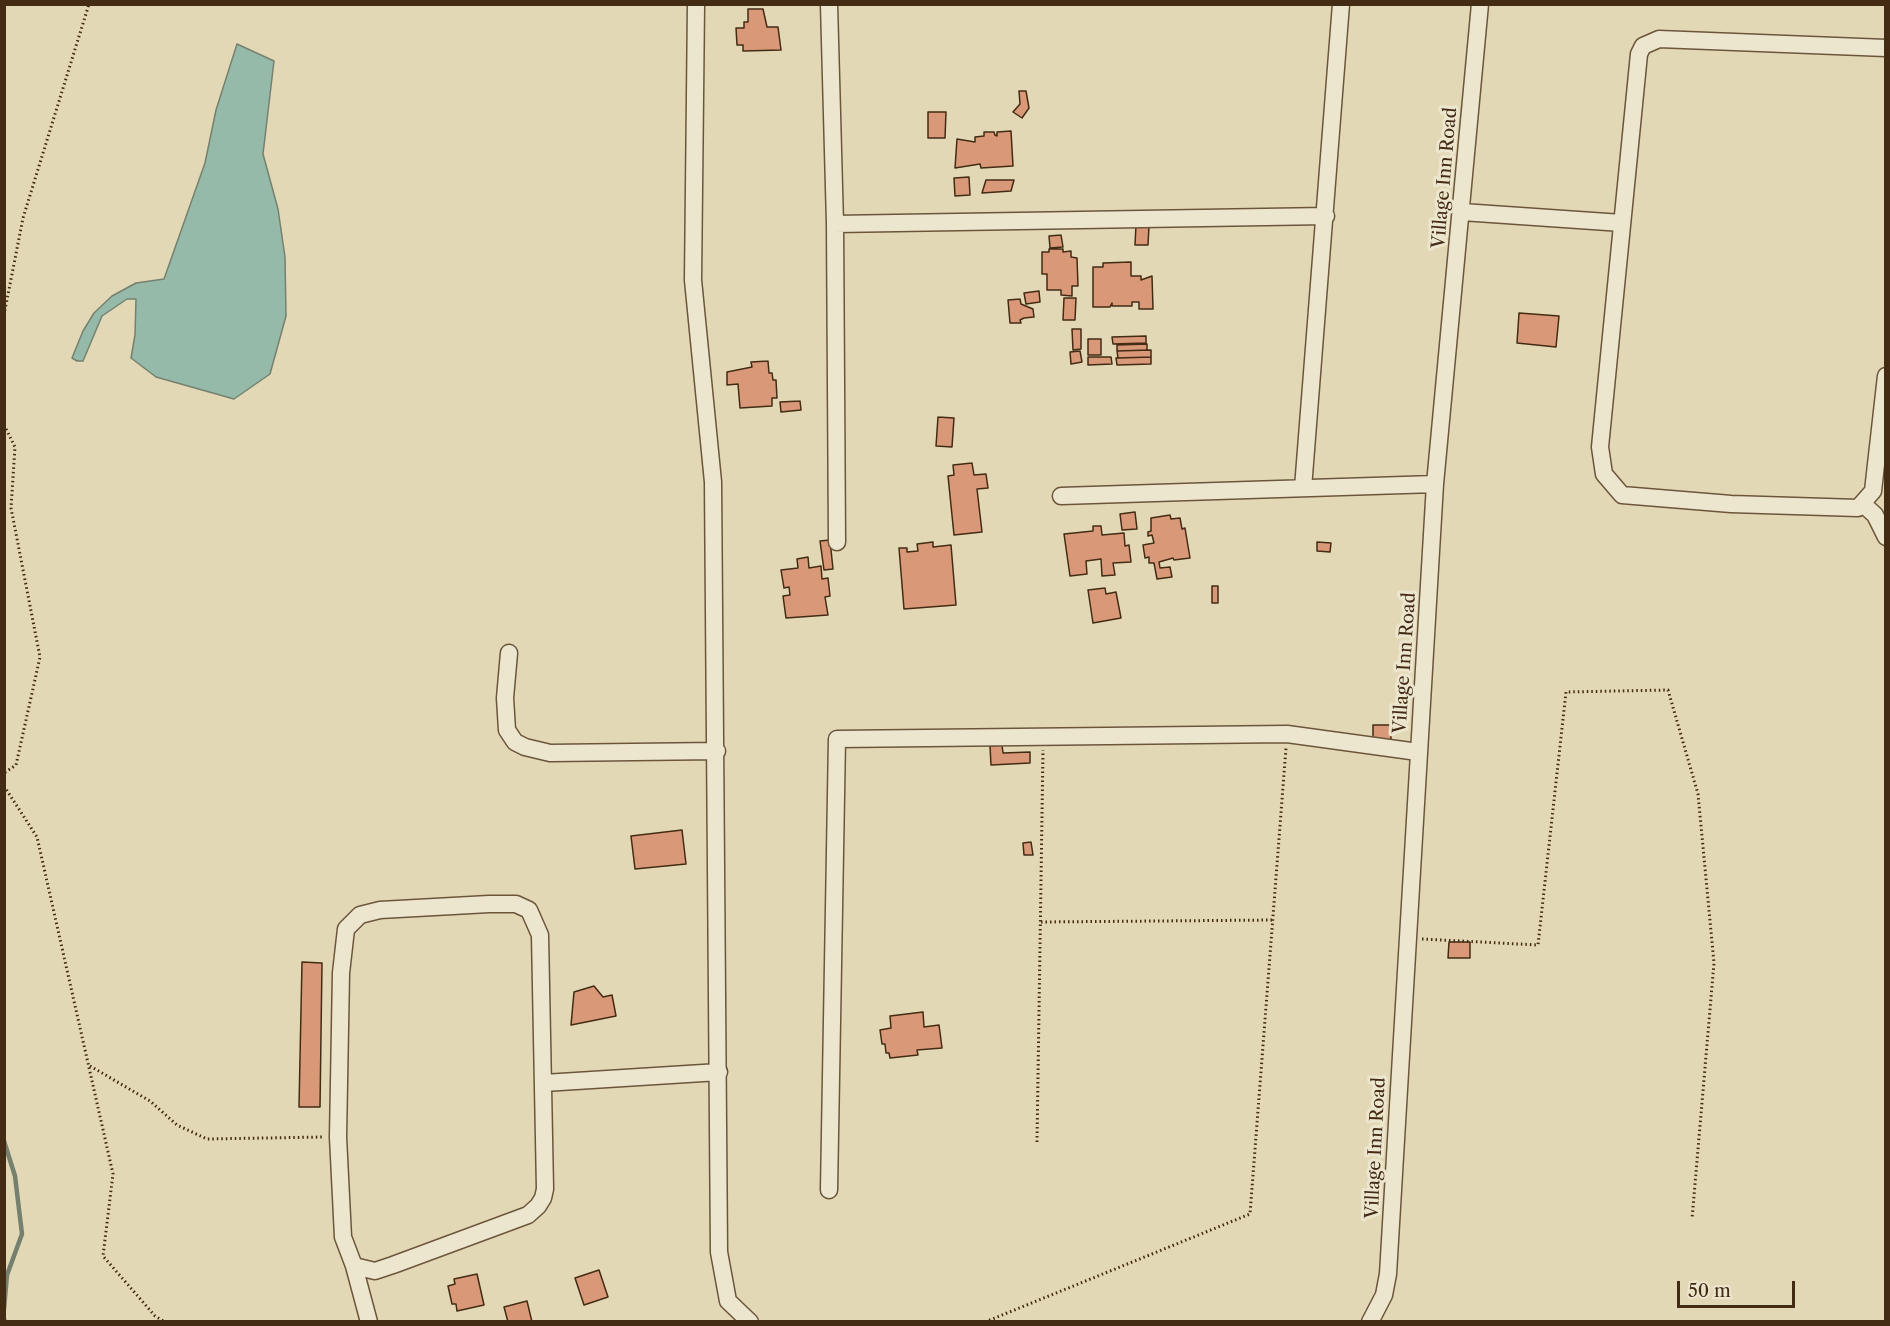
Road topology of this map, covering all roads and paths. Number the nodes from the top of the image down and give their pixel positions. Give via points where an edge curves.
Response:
1 (89, 4) edge
2 (696, 4) edge
3 (829, 4) edge
4 (1341, 4) edge
5 (1480, 4) edge
6 (1886, 48) edge
7 (1462, 212) junction
8 (1326, 216) junction
9 (1622, 223) junction
10 (835, 224) junction
11 (4, 315) edge
12 (1886, 376) edge
13 (4, 425) edge
14 (1435, 484) junction
15 (1303, 488) junction
16 (1061, 496) dead end
17 (1874, 496) edge
18 (1886, 537) edge
19 (837, 542) dead end
20 (509, 653) dead end
21 (1287, 734) junction
22 (1044, 737) junction
23 (717, 751) junction
24 (1418, 752) junction
25 (4, 773) edge
26 (4, 786) edge
27 (1273, 920) junction
28 (1041, 922) junction
29 (1408, 938) junction
30 (90, 1066) junction
31 (718, 1072) junction
32 (543, 1083) junction
33 (338, 1137) junction
34 (1037, 1142) dead end
35 (829, 1190) dead end
36 (1692, 1219) dead end
37 (354, 1266) junction
38 (165, 1322) edge
39 (369, 1322) edge
40 (750, 1322) edge
41 (985, 1322) edge
42 (1370, 1322) edge

1 - 11 path via 23,218
2 - 23 street via 693,280 713,482
3 - 10 street
4 - 8 street
5 - 7 street, Village Inn Road
6 - 9 street via 1659,39 1643,46 1639,54
7 - 9 street
7 - 14 street, Village Inn Road
8 - 10 street
8 - 15 street
9 - 17 street via 1600,447 1603,468 1612,485 1622,495 1731,504 1858,508
10 - 19 street
12 - 17 street
13 - 25 path via 15,447 11,508 40,657 16,765
14 - 15 street
14 - 24 street, Village Inn Road
15 - 16 street
17 - 18 street via 1875,515
20 - 23 street via 507,730 515,742 525,747 550,753
21 - 22 street
21 - 24 street
21 - 27 path
22 - 28 path
22 - 35 street via 837,739
23 - 31 street
24 - 29 street, Village Inn Road
26 - 30 path via 37,837
27 - 28 path
27 - 41 path via 1250,1214
28 - 34 path
29 - 36 path via 1538,945 1566,692 1668,690 1698,794 1714,963
29 - 42 street, Village Inn Road via 1388,1274 1384,1295
30 - 33 path via 150,1101 177,1125 207,1139
30 - 38 path via 113,1174 103,1256 155,1316
31 - 32 street
31 - 40 street via 721,1277 728,1301
32 - 33 street via 540,935 529,910 516,904 489,904 398,907 369,912 351,921 343,938
32 - 37 street via 545,1189 538,1206 528,1215 375,1271
33 - 37 street via 343,1237
37 - 39 street

